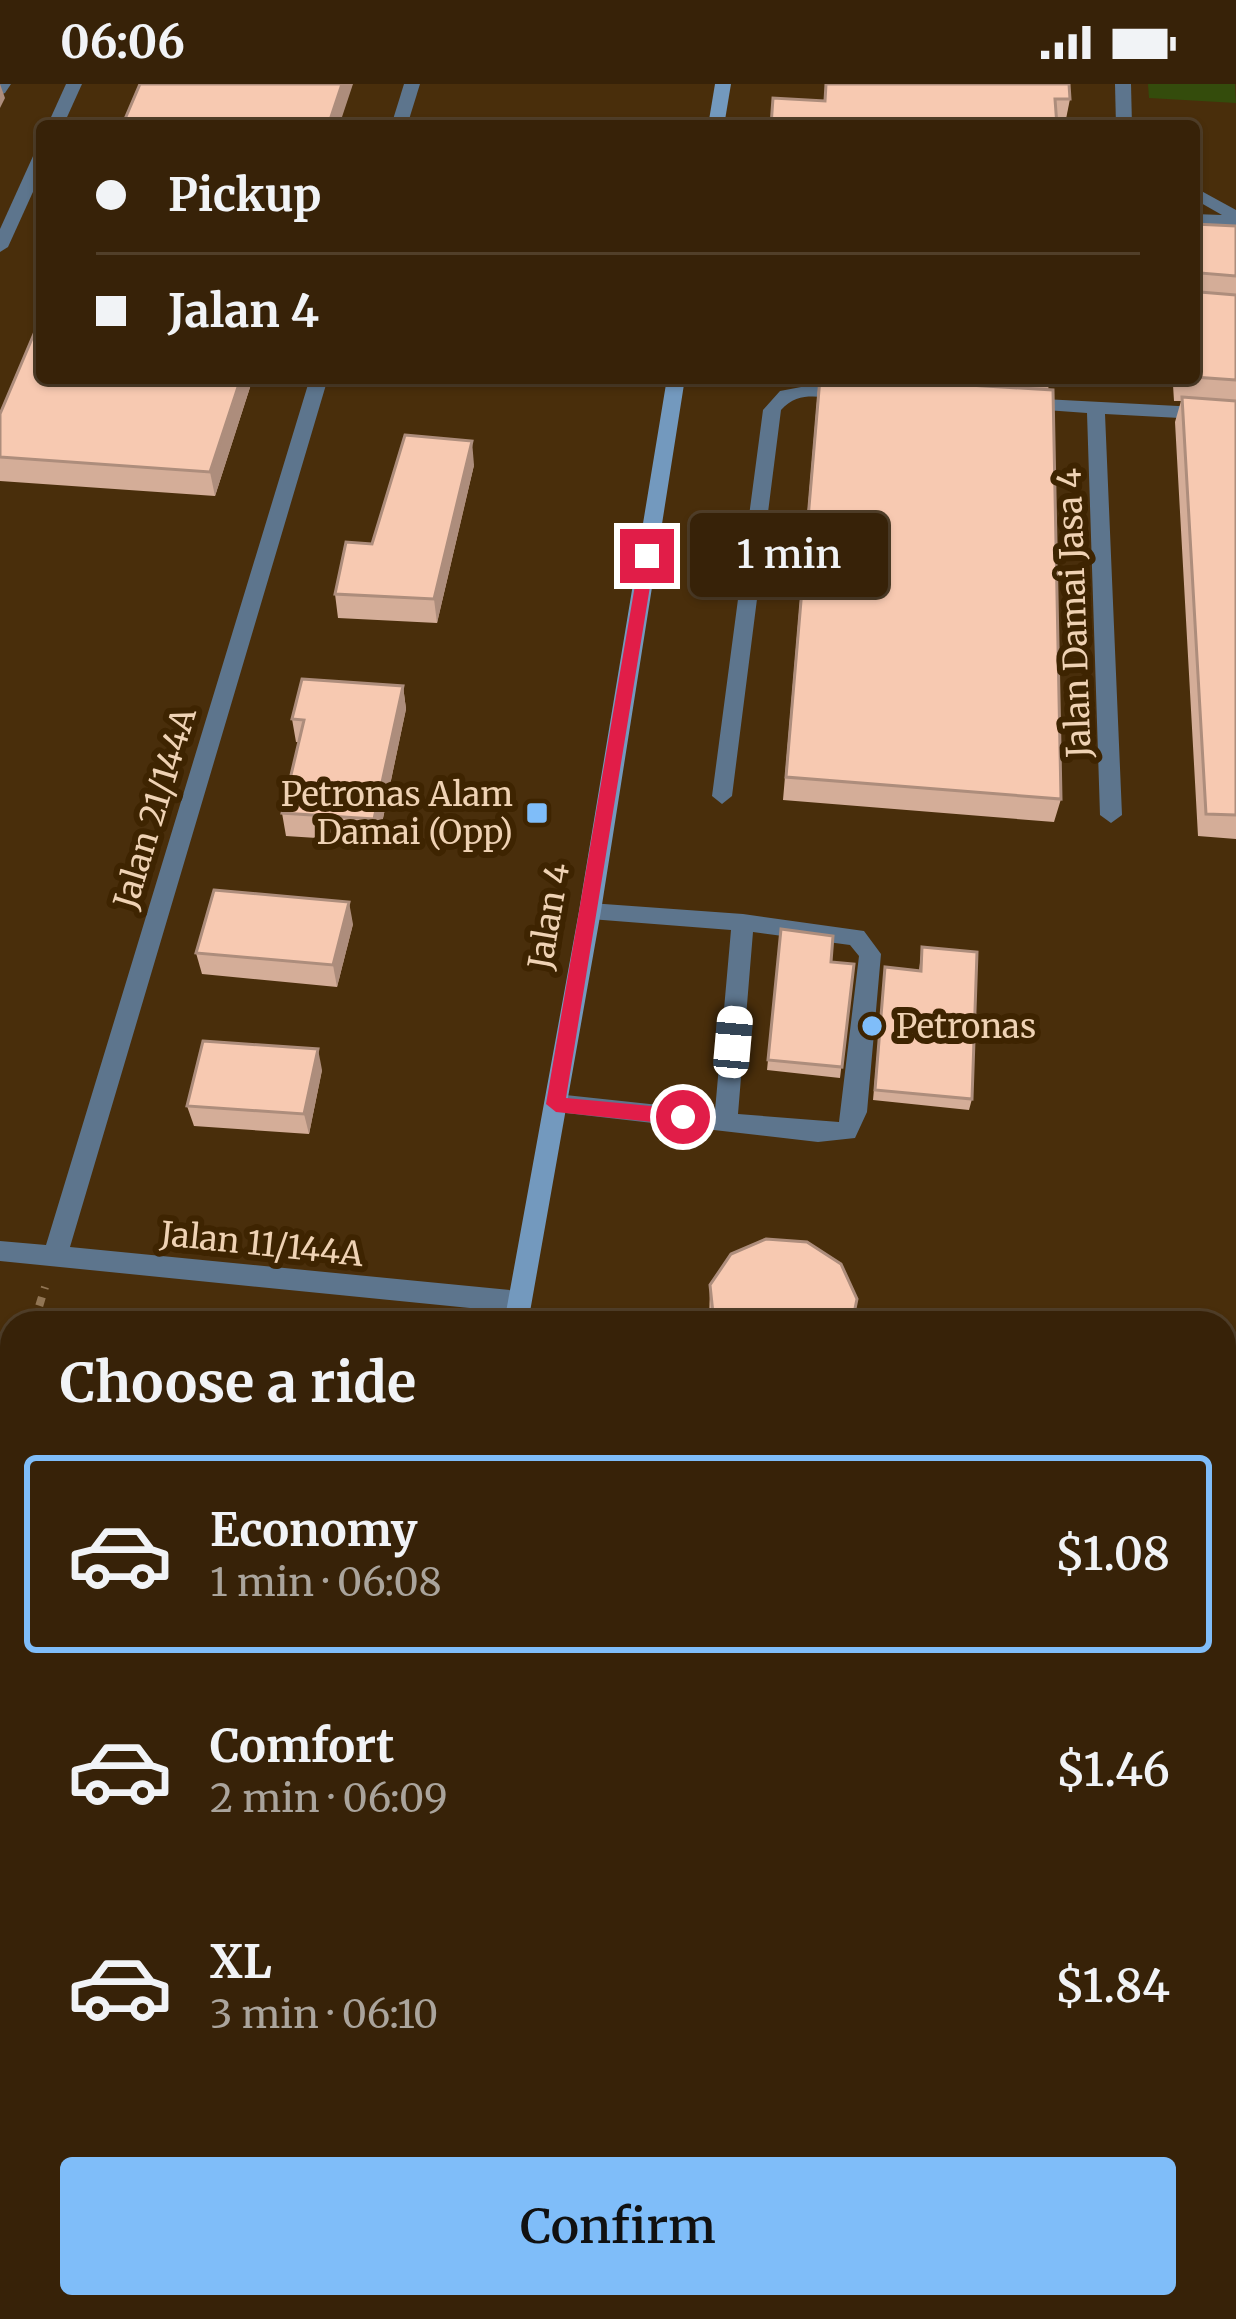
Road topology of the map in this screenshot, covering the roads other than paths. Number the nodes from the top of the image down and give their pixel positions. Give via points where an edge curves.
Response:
1 (74, 84) edge
2 (412, 84) edge
3 (723, 84) edge
4 (1123, 84) edge
5 (58, 120) edge
6 (401, 120) edge
7 (717, 120) edge
8 (1124, 120) edge
9 (36, 167) edge
10 (1200, 196) edge
11 (1200, 219) edge
12 (1236, 219) edge
13 (0, 247) edge
14 (318, 384) edge
15 (675, 384) edge
16 (868, 393) edge
17 (1005, 403) edge
18 (1096, 409) junction
19 (1236, 415) edge
20 (722, 796) dead end
21 (1111, 815) dead end
22 (590, 911) junction
23 (743, 922) junction
24 (556, 1104) junction
25 (726, 1122) junction
26 (0, 1251) edge
27 (55, 1257) junction
28 (509, 1311) edge
29 (517, 1311) edge

1 - 5 street
2 - 6 street
3 - 7 street
4 - 8 street
9 - 13 street
10 - 12 street
11 - 12 street
14 - 27 street, Jalan 21/144A
15 - 22 street, Jalan 4
16 - 20 street via 800,388 772,410
17 - 18 street
18 - 19 street
18 - 21 street, Jalan Damai Jasa 4
22 - 23 street
22 - 24 street, Jalan 4
23 - 25 street
23 - 25 street via 836,931 856,937 870,954 848,1131
24 - 25 street
24 - 29 street, Jalan 4
26 - 27 street, Jalan 11/144A
27 - 28 street, Jalan 11/144A

